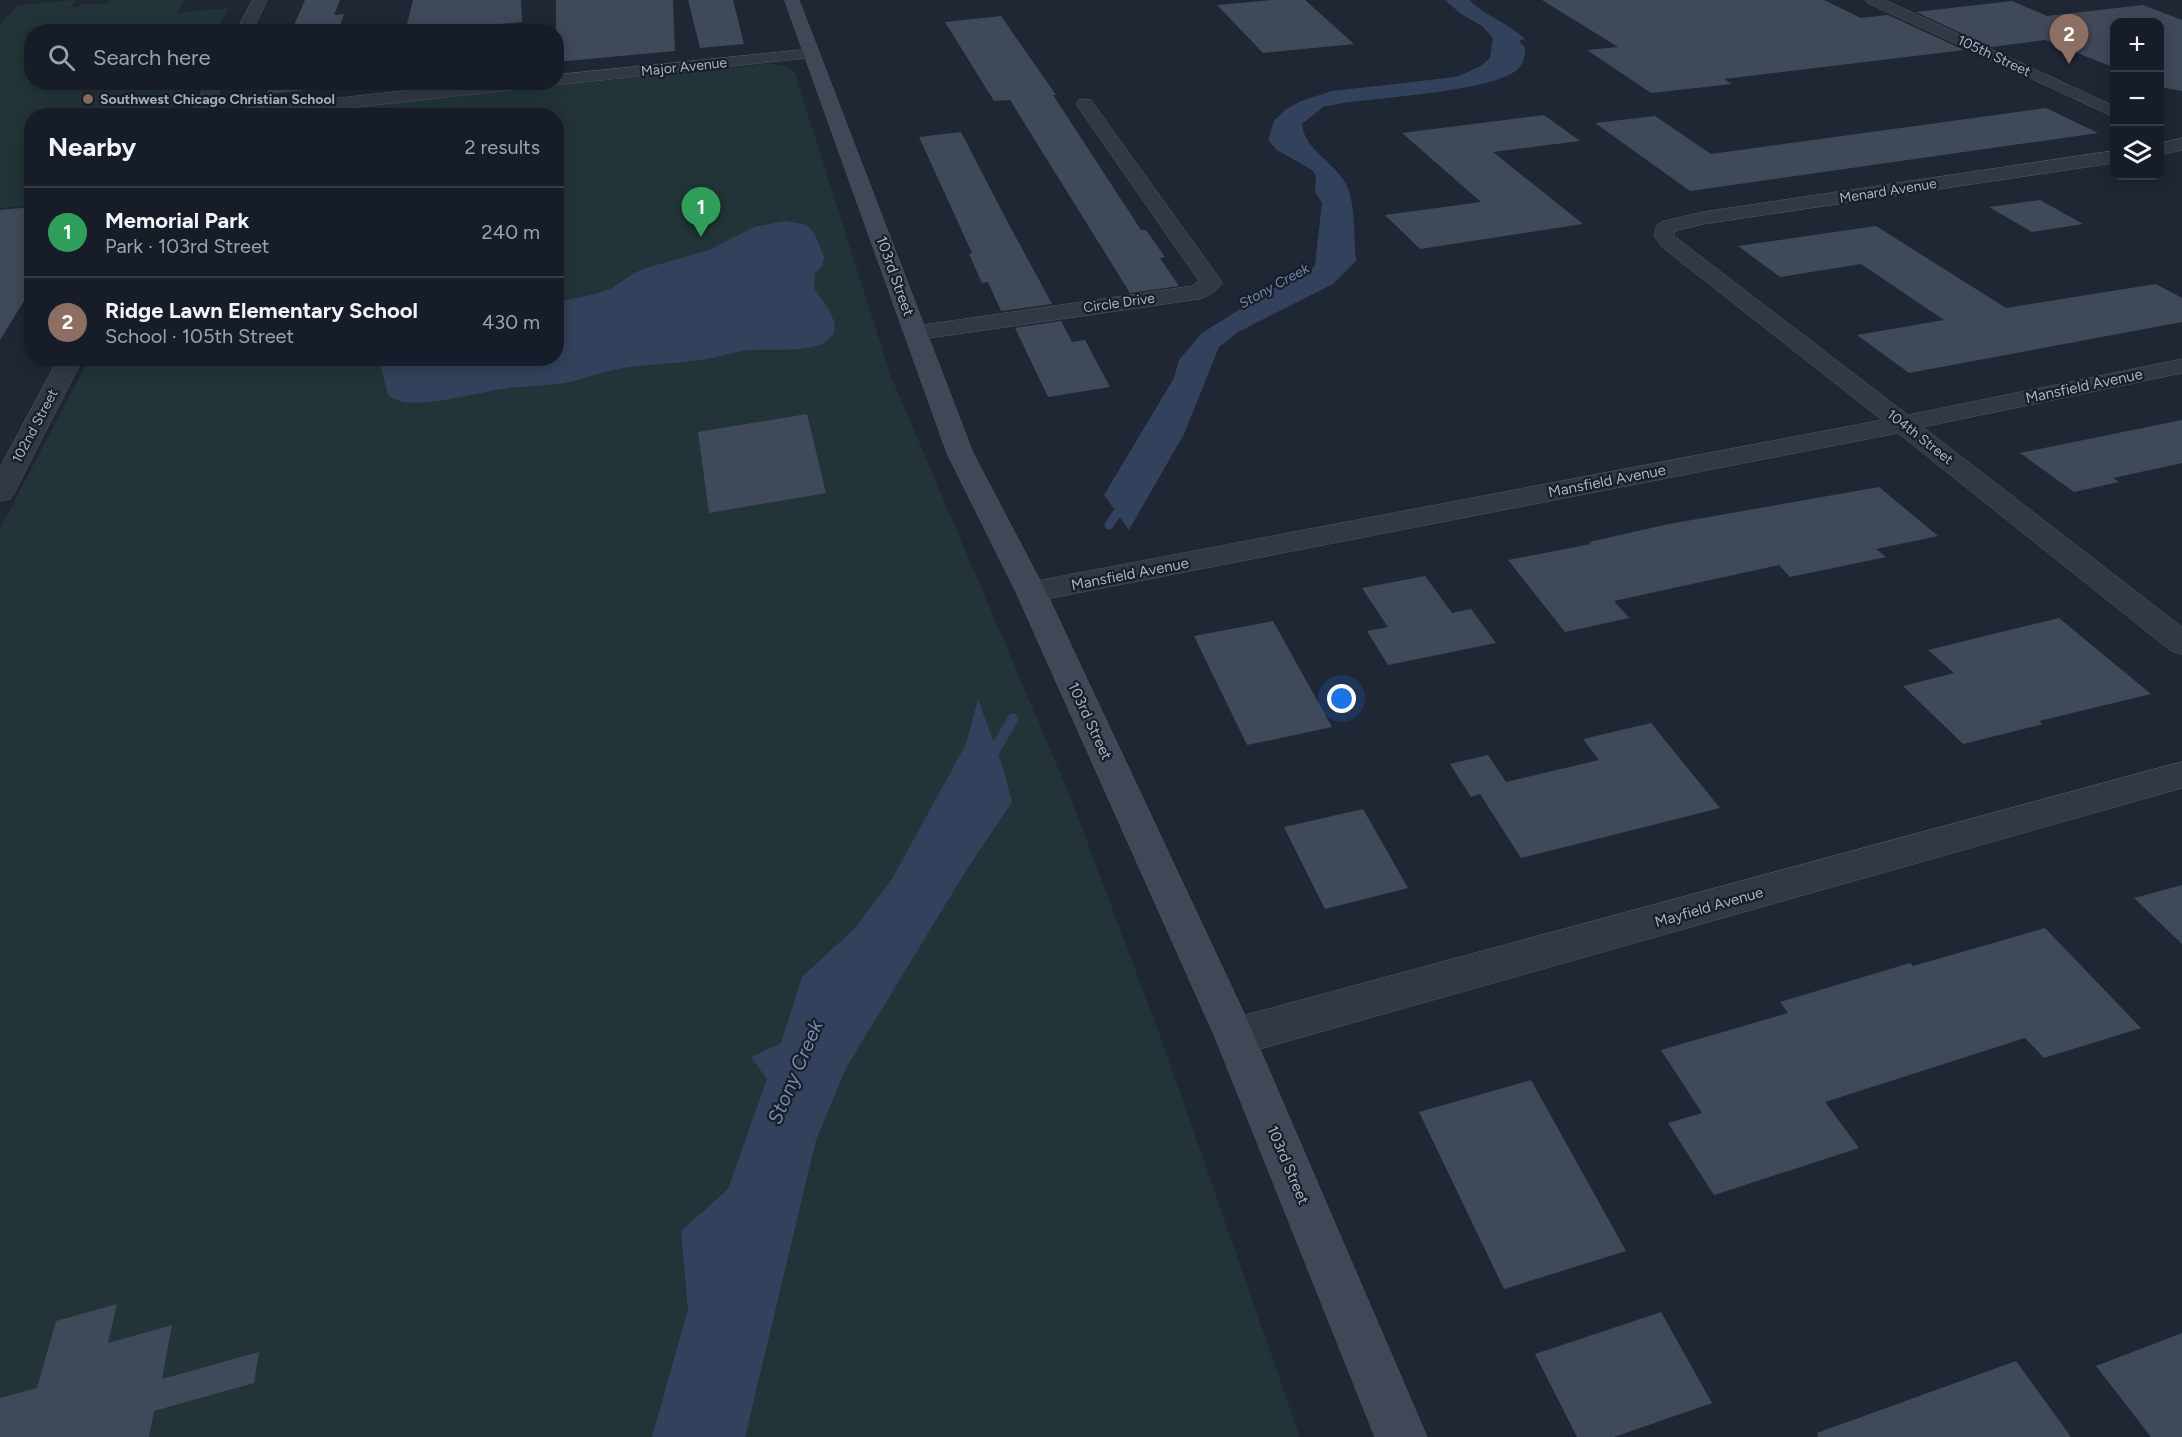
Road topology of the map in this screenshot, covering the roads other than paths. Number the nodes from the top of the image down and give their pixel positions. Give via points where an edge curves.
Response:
1 (260, 0) edge
2 (792, 0) edge
3 (1873, 0) edge
4 (247, 24) edge
5 (811, 54) junction
6 (564, 79) edge
7 (212, 90) edge
8 (462, 90) edge
9 (1085, 104) dead end
10 (203, 108) edge
11 (296, 108) edge
12 (2110, 110) edge
13 (2164, 130) edge
14 (2182, 136) edge
15 (2182, 144) edge
16 (2164, 149) edge
17 (2110, 158) edge
18 (1664, 230) joint
19 (915, 333) junction
20 (67, 366) edge
21 (2182, 366) edge
22 (1904, 424) junction
23 (3, 481) edge
24 (1031, 592) junction
25 (2182, 643) edge
26 (2182, 775) edge
27 (1235, 1037) junction
28 (1401, 1437) edge

1 - 4 street
2 - 5 street, 103rd Street
3 - 12 street, 105th Street
5 - 6 street, Major Avenue
5 - 19 street, 103rd Street
7 - 10 street
8 - 11 street
9 - 19 street, Circle Drive via 1211,283 1199,292
13 - 14 street
15 - 16 street
17 - 18 street, Menard Avenue via 1703,218
18 - 22 street, 104th Street via 1669,243
19 - 24 street, 103rd Street via 960,453
20 - 23 street, 102nd Street
21 - 22 street, Mansfield Avenue
22 - 24 street, Mansfield Avenue
22 - 25 street, 104th Street
24 - 27 street, 103rd Street
26 - 27 street, Mayfield Avenue
27 - 28 street, 103rd Street

